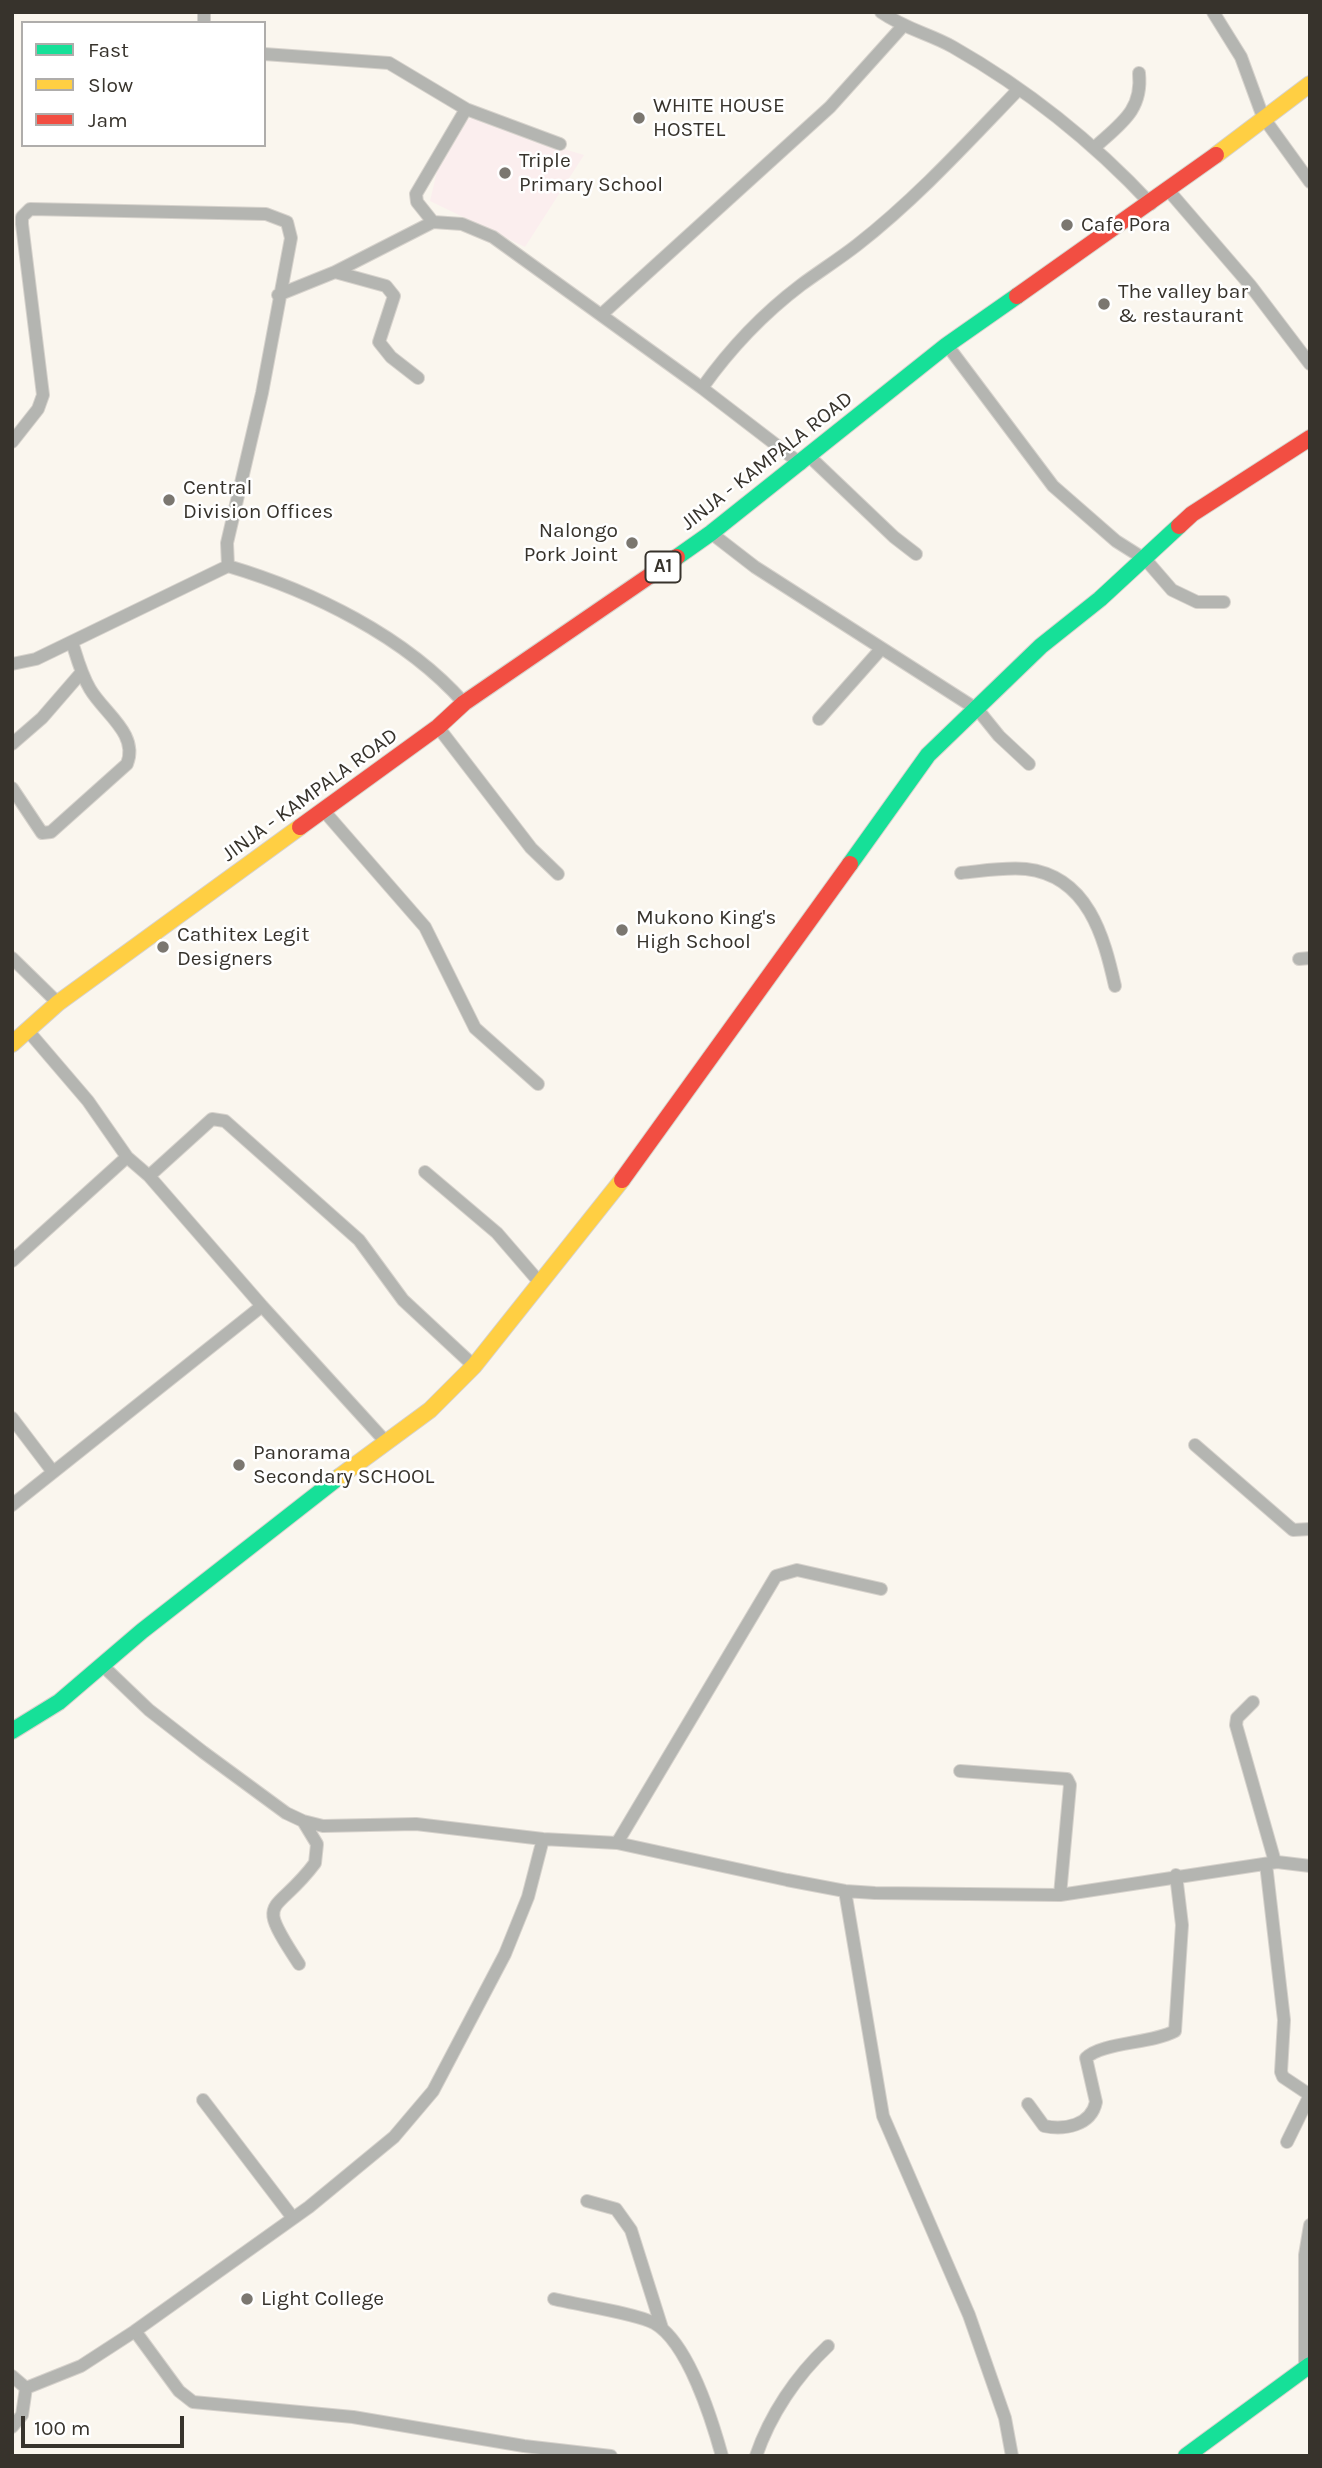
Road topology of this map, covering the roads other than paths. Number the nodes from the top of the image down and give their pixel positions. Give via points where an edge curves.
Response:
1 (881, 12) edge
2 (1213, 12) edge
3 (902, 27) junction
4 (266, 54) edge
5 (1139, 73) dead end
6 (1310, 84) edge
7 (1018, 90) junction
8 (466, 109) junction
9 (1263, 117) junction
10 (560, 144) dead end
11 (1094, 148) junction
12 (1310, 182) edge
13 (1169, 191) junction
14 (1151, 204) junction
15 (433, 222) junction
16 (335, 272) junction
17 (278, 295) junction
18 (601, 314) junction
19 (947, 345) junction
20 (1310, 364) edge
21 (418, 378) dead end
22 (702, 388) junction
23 (1310, 438) edge
24 (12, 442) edge
25 (806, 460) junction
26 (711, 533) junction
27 (916, 554) dead end
28 (1146, 560) junction
29 (228, 566) junction
30 (1224, 603) dead end
31 (72, 642) junction
32 (881, 649) junction
33 (12, 664) edge
34 (81, 673) junction
35 (464, 703) junction
36 (978, 709) junction
37 (819, 719) dead end
38 (439, 727) junction
39 (12, 744) edge
40 (1029, 764) dead end
41 (12, 788) edge
42 (324, 811) junction
43 (961, 873) dead end
44 (558, 874) dead end
45 (12, 958) edge
46 (1115, 986) dead end
47 (58, 1003) junction
48 (29, 1032) junction
49 (12, 1044) edge
50 (538, 1084) dead end
51 (128, 1157) junction
52 (425, 1172) dead end
53 (149, 1176) junction
54 (12, 1261) edge
55 (541, 1284) junction
56 (262, 1307) junction
57 (474, 1366) junction
58 (12, 1418) edge
59 (385, 1441) junction
60 (1195, 1445) dead end
61 (53, 1472) junction
62 (12, 1505) edge
63 (1310, 1529) edge
64 (881, 1589) dead end
65 (102, 1665) junction
66 (1253, 1702) dead end
67 (12, 1731) edge
68 (960, 1771) dead end
69 (303, 1821) junction
70 (543, 1839) junction
71 (617, 1843) junction
72 (1270, 1863) junction
73 (1310, 1866) edge
74 (1176, 1875) junction
75 (845, 1891) junction
76 (1060, 1895) junction
77 (299, 1964) dead end
78 (1310, 2095) edge
79 (204, 2099) dead end
80 (1028, 2104) dead end
81 (1287, 2142) dead end
82 (587, 2201) dead end
83 (293, 2218) junction
84 (1310, 2225) edge
85 (554, 2299) dead end
86 (662, 2328) junction
87 (135, 2331) junction
88 (828, 2346) dead end
89 (1308, 2367) edge
90 (12, 2376) edge
91 (26, 2388) junction
92 (12, 2427) edge
93 (611, 2456) edge
94 (722, 2456) edge
95 (756, 2456) edge
96 (1012, 2456) edge
97 (1185, 2456) edge

1 - 3 street
2 - 9 street via 1241,57
3 - 7 street via 951,46
3 - 18 street via 830,107
4 - 8 street via 388,63
5 - 11 street via 1141,91 1132,113
6 - 9 main road, JINJA - KAMPALA ROAD / A1
7 - 11 street
7 - 22 street via 941,170 859,244 799,286 750,331
8 - 10 street
8 - 15 street via 416,194
9 - 12 street
9 - 13 main road, JINJA - KAMPALA ROAD / A1
11 - 14 street
13 - 14 main road, JINJA - KAMPALA ROAD / A1
13 - 20 street
14 - 19 main road, JINJA - KAMPALA ROAD / A1
15 - 16 street
15 - 18 street via 462,224 493,237
16 - 17 street
16 - 21 street via 392,291 379,342
17 - 24 street via 291,230 287,222 266,214 30,209 22,224 43,395 38,409
17 - 29 street via 262,393 227,543
18 - 22 street
19 - 25 main road, JINJA - KAMPALA ROAD / A1
19 - 28 street via 1053,486 1116,541
22 - 25 street
23 - 28 main road via 1192,514
25 - 26 main road, JINJA - KAMPALA ROAD / A1
25 - 27 street
26 - 32 street
26 - 35 main road, JINJA - KAMPALA ROAD / A1
28 - 30 street via 1172,590 1197,602
28 - 36 main road via 1041,646
29 - 31 street
29 - 35 street via 273,579 338,608 438,673
31 - 33 street via 36,659
31 - 34 street
32 - 36 street
32 - 37 street
34 - 39 street
34 - 41 street via 129,739 132,751 127,764 51,832 42,833 35,827
35 - 38 main road, JINJA - KAMPALA ROAD / A1
36 - 40 street
36 - 55 main road via 928,755 635,1164
38 - 42 main road, JINJA - KAMPALA ROAD / A1
38 - 44 street via 531,848
42 - 47 main road, JINJA - KAMPALA ROAD / A1
42 - 50 street via 425,927 475,1028
43 - 46 street via 1028,869 1060,882 1090,911 1101,929
45 - 47 street
47 - 48 main road, JINJA - KAMPALA ROAD / A1
48 - 49 main road, JINJA - KAMPALA ROAD / A1
48 - 51 street
51 - 53 street
51 - 54 street
52 - 55 street via 497,1233
53 - 56 street
53 - 57 street via 212,1119 225,1121 359,1240 403,1300
55 - 57 main road
56 - 59 street
56 - 61 street
57 - 59 main road via 430,1410
58 - 61 street
59 - 65 main road
60 - 63 street via 1293,1530
61 - 62 street
64 - 71 street via 797,1570 776,1576
65 - 67 main road via 59,1702
65 - 69 street via 203,1752
66 - 72 street via 1236,1725
68 - 76 street via 1067,1779 1069,1804
69 - 70 street via 323,1826 416,1824
69 - 77 street via 317,1844 316,1863 276,1903 272,1913 273,1923
70 - 71 street
70 - 83 street via 528,1897 505,1954 433,2091 394,2137
71 - 75 street
72 - 73 street
72 - 74 street
72 - 78 street via 1284,2020 1281,2072
74 - 76 street
74 - 80 street via 1182,1925 1175,2031 1158,2040 1090,2054 1086,2058 1096,2102 1086,2120 1061,2129 1044,2126
75 - 76 street
75 - 96 street via 883,2116 969,2315 1005,2418
78 - 81 street
79 - 83 street
82 - 86 street via 616,2209 631,2230
83 - 87 street
84 - 89 street via 1305,2255
85 - 86 street via 650,2321
86 - 94 street via 689,2368
87 - 91 street via 81,2366
87 - 93 street via 179,2391 193,2402 353,2417
88 - 95 street via 787,2395
89 - 97 main road
90 - 91 street
91 - 92 street via 22,2415

